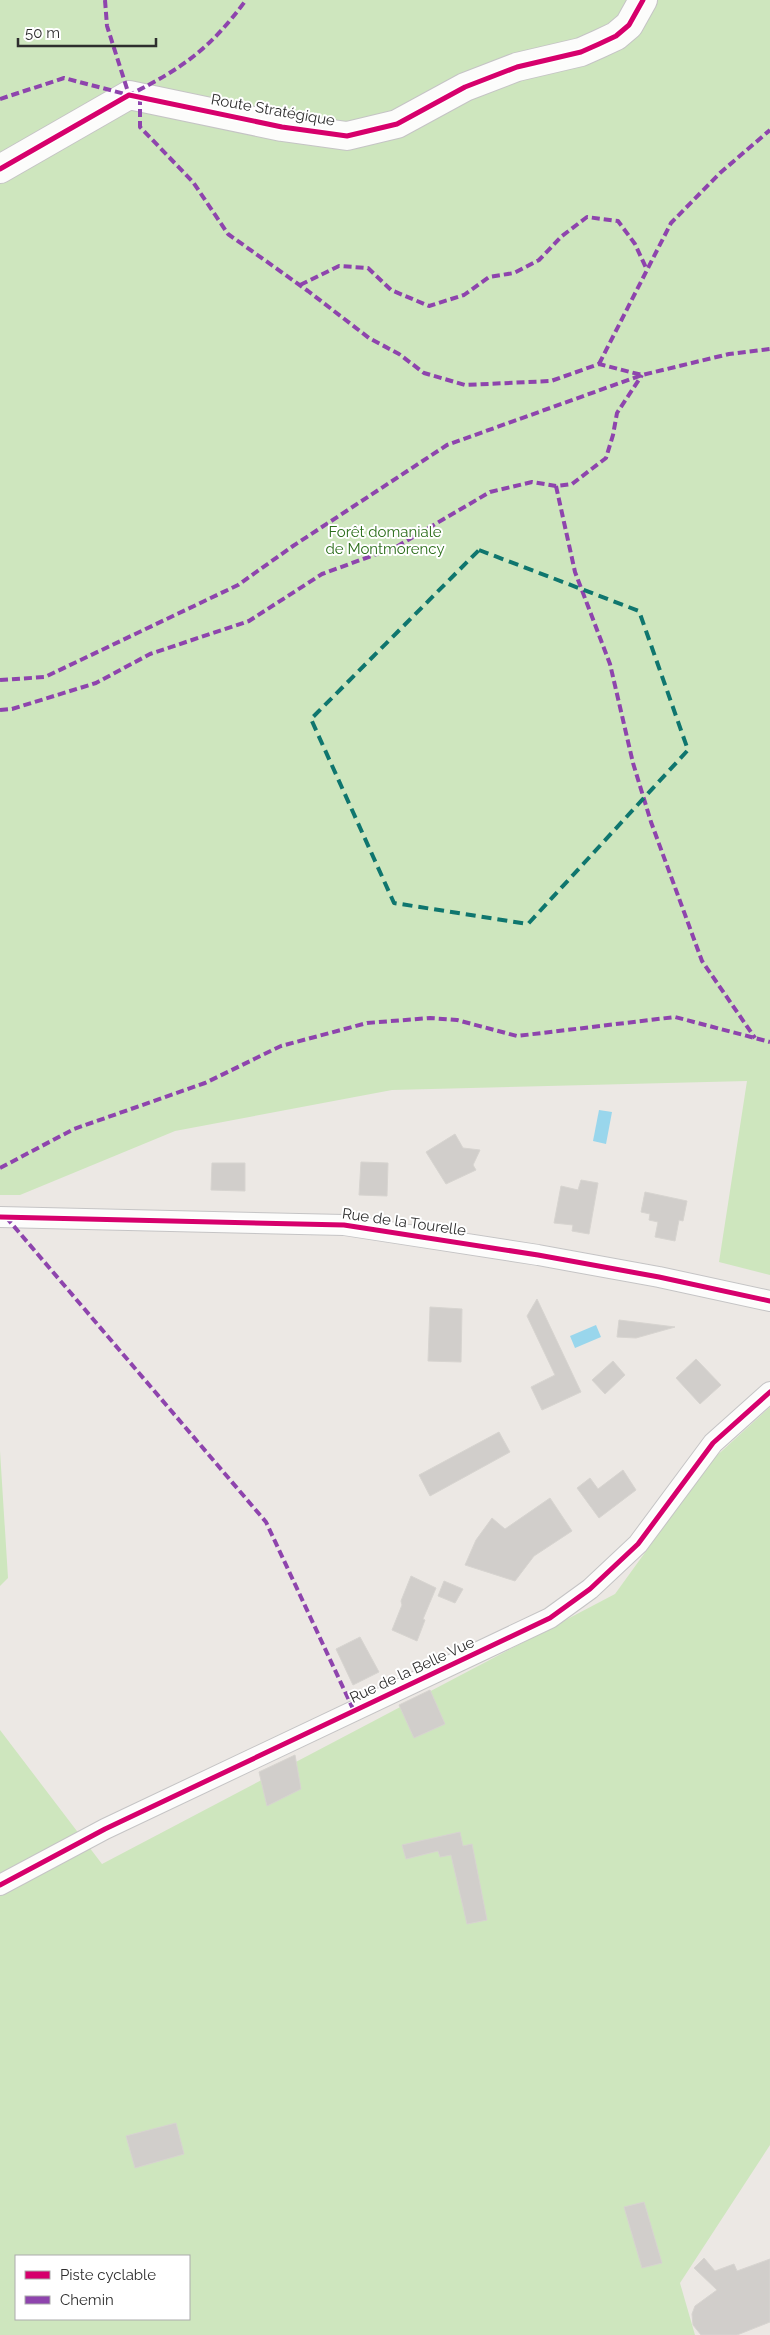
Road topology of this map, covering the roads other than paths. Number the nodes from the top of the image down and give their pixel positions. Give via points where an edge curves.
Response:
1 (643, 0) edge
2 (0, 169) edge
3 (0, 1217) edge
4 (770, 1301) edge
5 (770, 1392) edge
6 (0, 1885) edge

1 - 2 street, Route Stratégique via 629,25 616,36 581,52 517,67 465,87 398,124 347,136 282,127 129,95
3 - 4 street, Rue de la Tourelle via 344,1224 538,1255
5 - 6 street, Rue de la Belle Vue via 713,1444 638,1544 590,1589 550,1618 105,1828

